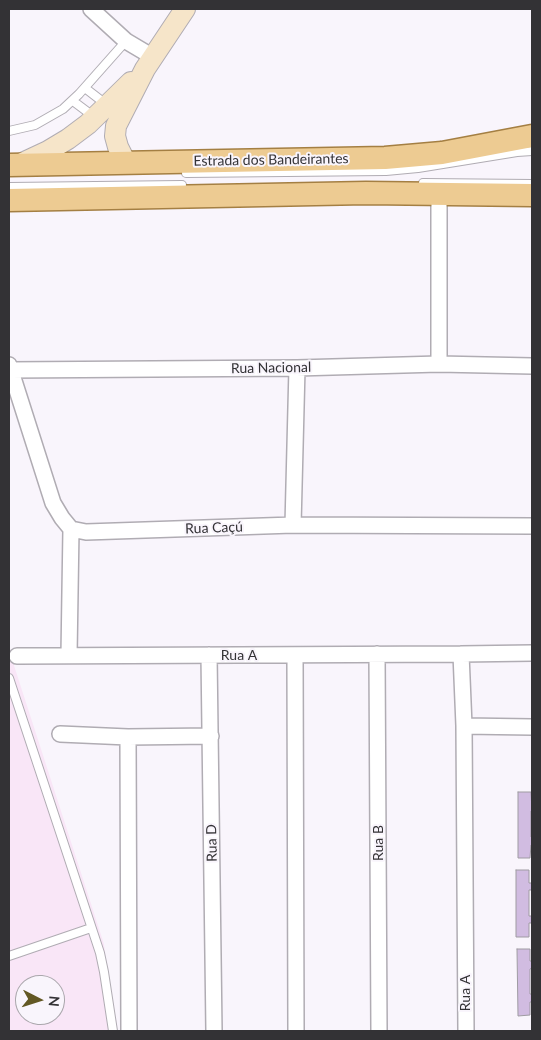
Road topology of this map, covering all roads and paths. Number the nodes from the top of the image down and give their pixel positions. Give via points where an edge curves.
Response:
1 (91, 9) edge
2 (185, 9) edge
3 (126, 41) junction
4 (149, 63) junction
5 (85, 88) junction
6 (73, 101) junction
7 (101, 111) junction
8 (9, 131) edge
9 (532, 136) edge
10 (532, 151) edge
11 (126, 163) junction
12 (14, 165) edge
13 (181, 173) dead end
14 (413, 183) dead end
15 (532, 184) edge
16 (188, 185) dead end
17 (9, 187) edge
18 (439, 194) junction
19 (532, 195) edge
20 (9, 200) edge
21 (439, 364) junction
22 (532, 366) edge
23 (10, 368) edge
24 (297, 368) junction
25 (293, 525) junction
26 (532, 526) edge
27 (71, 529) junction
28 (377, 654) junction
29 (461, 654) junction
30 (532, 654) edge
31 (69, 655) junction
32 (209, 655) junction
33 (295, 655) junction
34 (17, 656) dead end
35 (9, 678) edge
36 (464, 726) junction
37 (532, 727) edge
38 (60, 734) dead end
39 (128, 736) junction
40 (211, 736) junction
41 (91, 928) junction
42 (9, 956) edge
43 (113, 1031) edge
44 (129, 1031) edge
45 (214, 1031) edge
46 (296, 1031) edge
47 (379, 1031) edge
48 (466, 1031) edge

1 - 3 street
2 - 4 main road
3 - 4 street
3 - 5 lane
4 - 7 main road
4 - 11 main road via 116,126 115,136
5 - 6 lane
5 - 7 lane
6 - 7 lane
6 - 8 lane via 35,125
7 - 12 main road via 61,143
9 - 11 main road, Estrada dos Bandeirantes via 442,153 385,158
10 - 13 lane via 386,171
11 - 12 main road, Estrada dos Bandeirantes
14 - 15 lane
16 - 17 lane
18 - 19 main road
18 - 20 main road
18 - 21 street
21 - 22 street, Rua Nacional
21 - 24 street, Rua Nacional
23 - 24 street, Rua Nacional
23 - 27 street via 53,503
24 - 25 street
25 - 26 street, Rua Caçú
25 - 27 street, Rua Caçú via 86,532
27 - 31 street
28 - 29 street, Rua A
28 - 33 street, Rua A
28 - 47 street, Rua B
29 - 30 street, Rua A
29 - 36 street, Rua A
31 - 32 street, Rua A
31 - 34 street, Rua A
32 - 33 street, Rua A
32 - 40 street, Rua D
33 - 46 street
35 - 41 lane
36 - 37 street
36 - 48 street, Rua A
38 - 39 street
39 - 40 street
39 - 44 street
40 - 45 street, Rua D
41 - 42 lane
41 - 43 lane via 104,972

